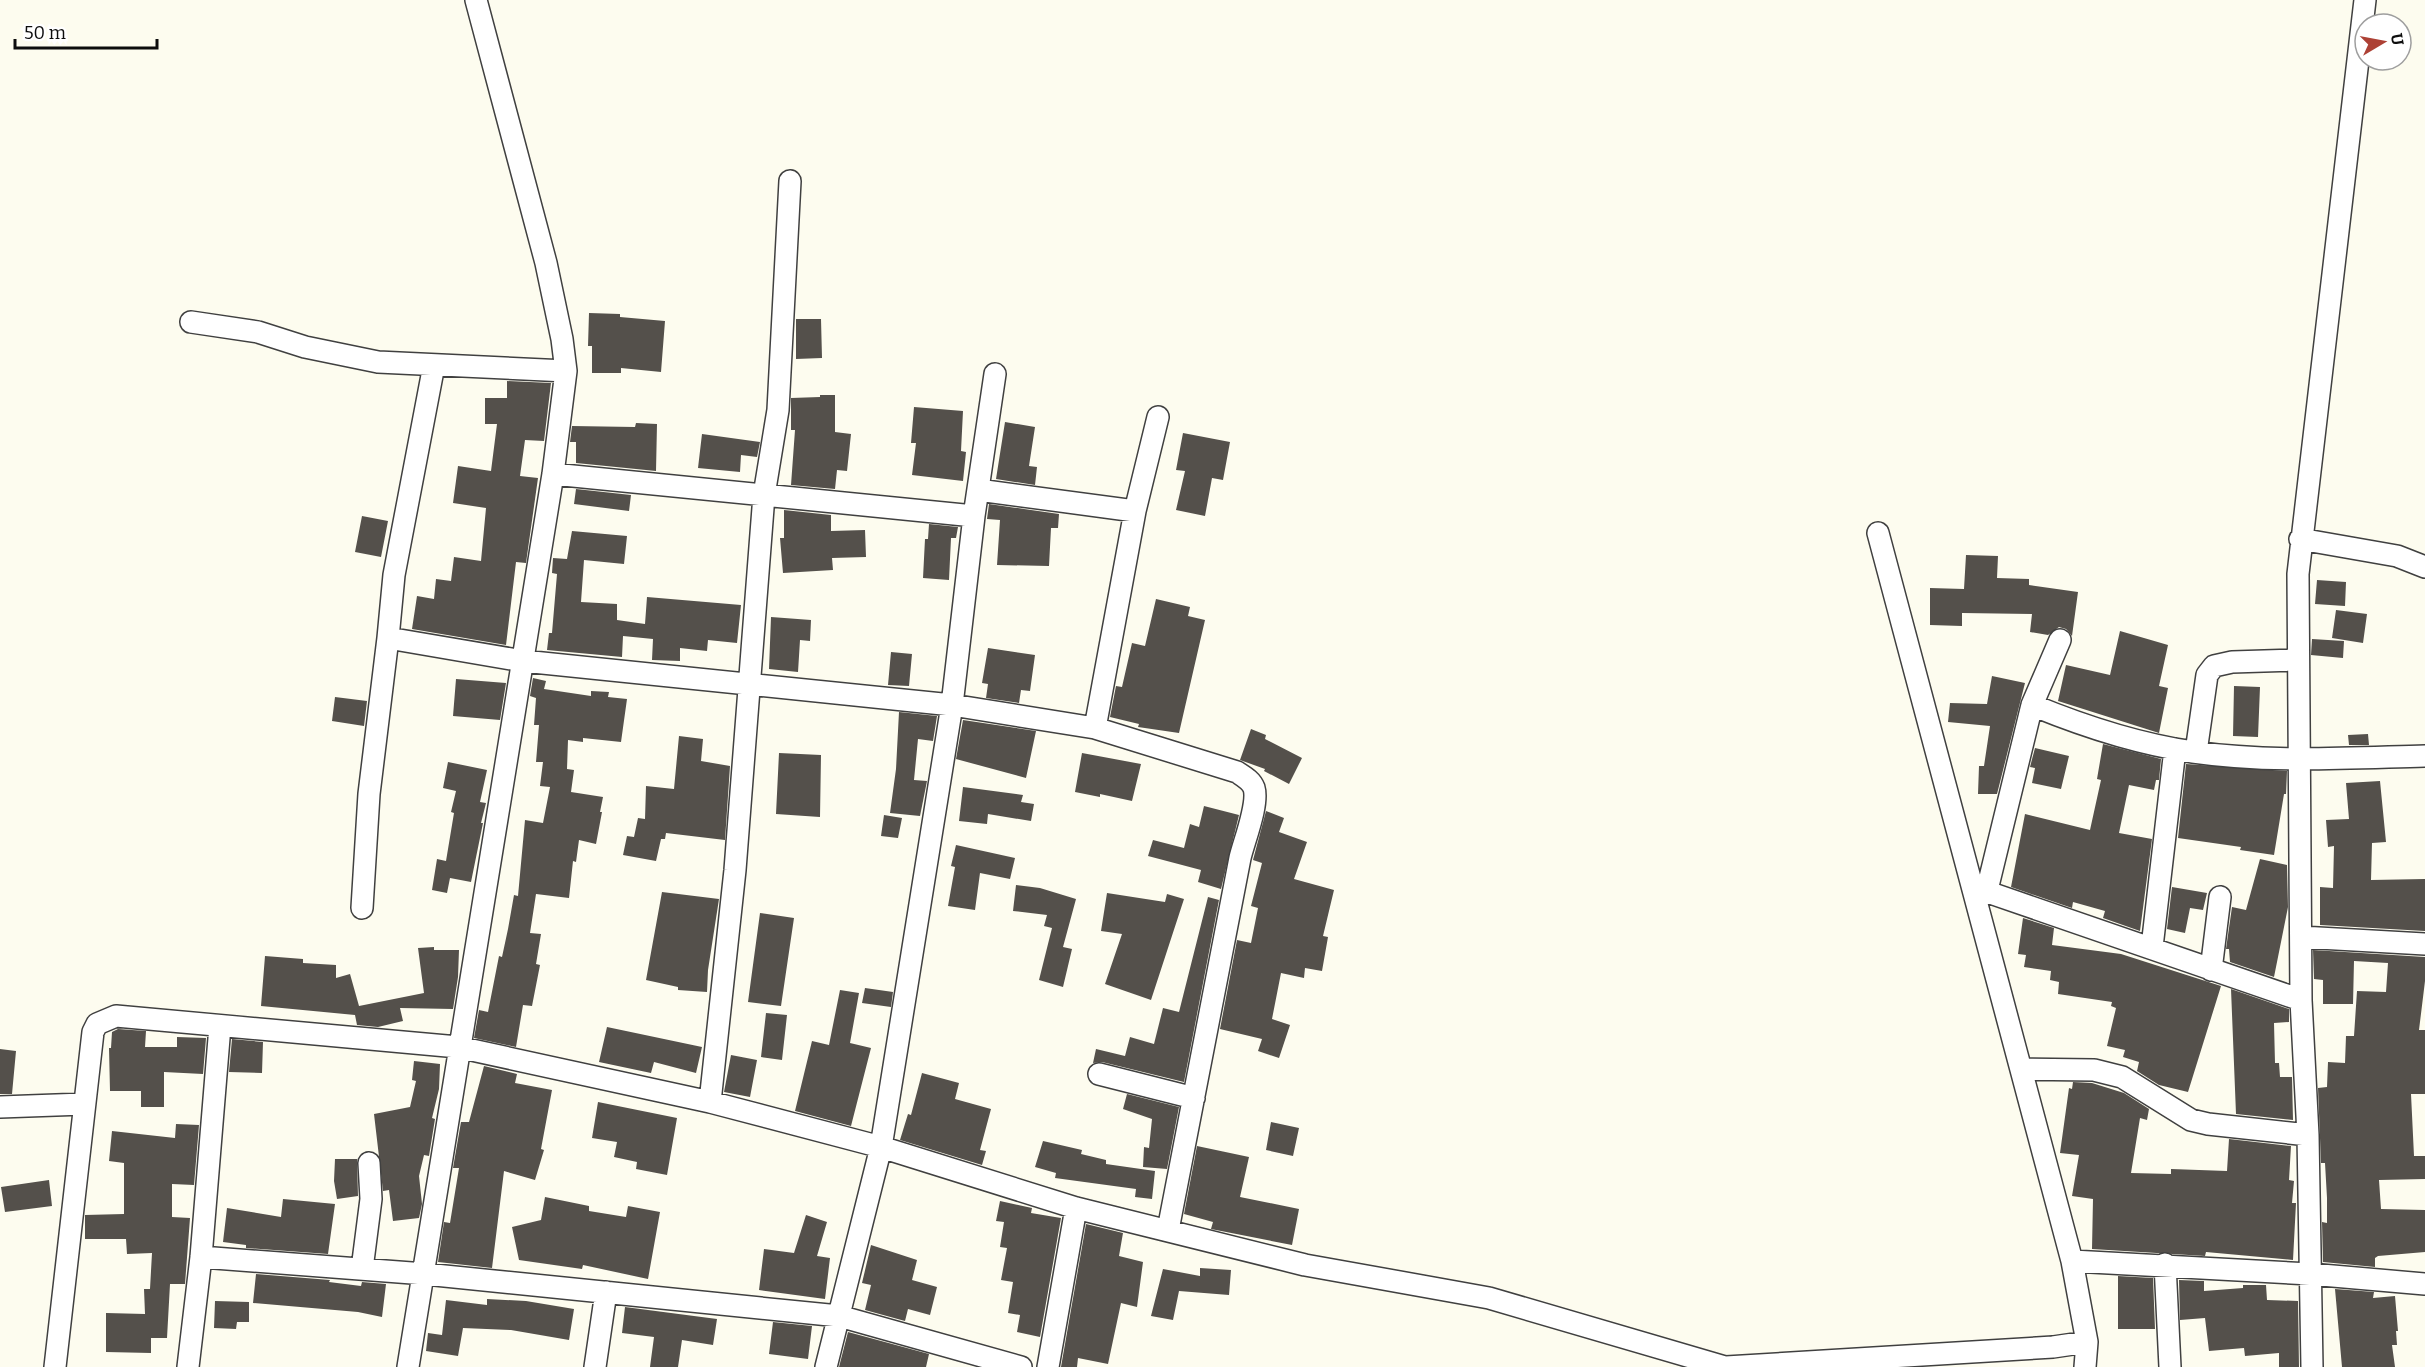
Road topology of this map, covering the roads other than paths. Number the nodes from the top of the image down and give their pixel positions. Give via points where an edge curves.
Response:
1 (476, 0) edge
2 (2365, 0) edge
3 (790, 181) dead end
4 (191, 322) dead end
5 (434, 365) junction
6 (566, 371) junction
7 (995, 374) dead end
8 (1158, 417) dead end
9 (553, 474) junction
10 (978, 490) junction
11 (764, 495) junction
12 (1135, 511) junction
13 (974, 516) junction
14 (1878, 533) dead end
15 (2300, 539) junction
16 (2425, 567) edge
17 (388, 638) junction
18 (2060, 640) dead end
19 (2298, 660) junction
20 (523, 661) junction
21 (750, 683) junction
22 (952, 705) junction
23 (2032, 705) junction
24 (1095, 728) junction
25 (2175, 749) junction
26 (2196, 752) junction
27 (2425, 756) edge
28 (2299, 759) junction
29 (1980, 889) junction
30 (2220, 897) dead end
31 (362, 908) dead end
32 (2301, 937) junction
33 (2425, 944) edge
34 (2152, 947) junction
35 (2211, 970) junction
36 (2301, 1000) junction
37 (220, 1026) junction
38 (458, 1047) junction
39 (2022, 1069) junction
40 (1099, 1074) dead end
41 (1194, 1098) junction
42 (710, 1102) junction
43 (84, 1104) junction
44 (0, 1107) edge
45 (2308, 1135) junction
46 (881, 1147) junction
47 (369, 1163) dead end
48 (1076, 1208) junction
49 (1168, 1230) junction
50 (201, 1257) junction
51 (2072, 1260) junction
52 (2165, 1264) junction
53 (362, 1269) junction
54 (425, 1274) junction
55 (2310, 1274) junction
56 (2425, 1284) edge
57 (606, 1292) junction
58 (839, 1316) junction
59 (2082, 1342) junction
60 (55, 1367) edge
61 (188, 1367) edge
62 (408, 1367) edge
63 (595, 1367) edge
64 (826, 1367) edge
65 (1022, 1367) edge
66 (1048, 1367) edge
67 (1726, 1367) edge
68 (2085, 1367) edge
69 (2170, 1367) edge
70 (2312, 1367) edge

1 - 6 street via 546,263
2 - 15 street
3 - 11 street via 782,364
4 - 5 street via 258,332 305,347 378,362
5 - 6 street
5 - 17 street via 394,575
6 - 9 street
7 - 10 street
8 - 12 street
9 - 11 street
9 - 20 street
10 - 12 street
10 - 13 street
11 - 13 street
11 - 21 street
12 - 24 street
13 - 22 street
14 - 29 street
15 - 16 street via 2397,556
15 - 19 street
17 - 20 street
17 - 31 street via 369,795
18 - 23 street
19 - 26 street via 2214,666 2207,675
19 - 28 street
20 - 21 street
20 - 38 street
21 - 22 street
21 - 42 street
22 - 24 street
22 - 46 street
23 - 25 street via 2099,731
23 - 29 street
24 - 41 street via 1237,772 1254,787
25 - 26 street
25 - 34 street
26 - 28 street
27 - 28 street
28 - 32 street
29 - 34 street
29 - 39 street
30 - 35 street
32 - 33 street
32 - 36 street
34 - 35 street
35 - 36 street
36 - 45 street
37 - 38 street
37 - 43 street via 116,1016 103,1019 93,1032
37 - 50 street
38 - 42 street
38 - 54 street
39 - 45 street via 2094,1070 2122,1077 2192,1120
39 - 51 street
40 - 41 street
41 - 49 street
42 - 46 street
43 - 44 street
43 - 60 street
45 - 55 street
46 - 48 street
46 - 58 street
47 - 53 street via 371,1199
48 - 49 street
48 - 66 street
49 - 67 street via 1305,1265 1489,1298
50 - 53 street
50 - 61 street
51 - 52 street
51 - 59 street
52 - 55 street
52 - 69 street
53 - 54 street
54 - 57 street
54 - 62 street
55 - 56 street
55 - 70 street
57 - 58 street
57 - 63 street
58 - 64 street
58 - 65 street
59 - 67 street
59 - 68 street

